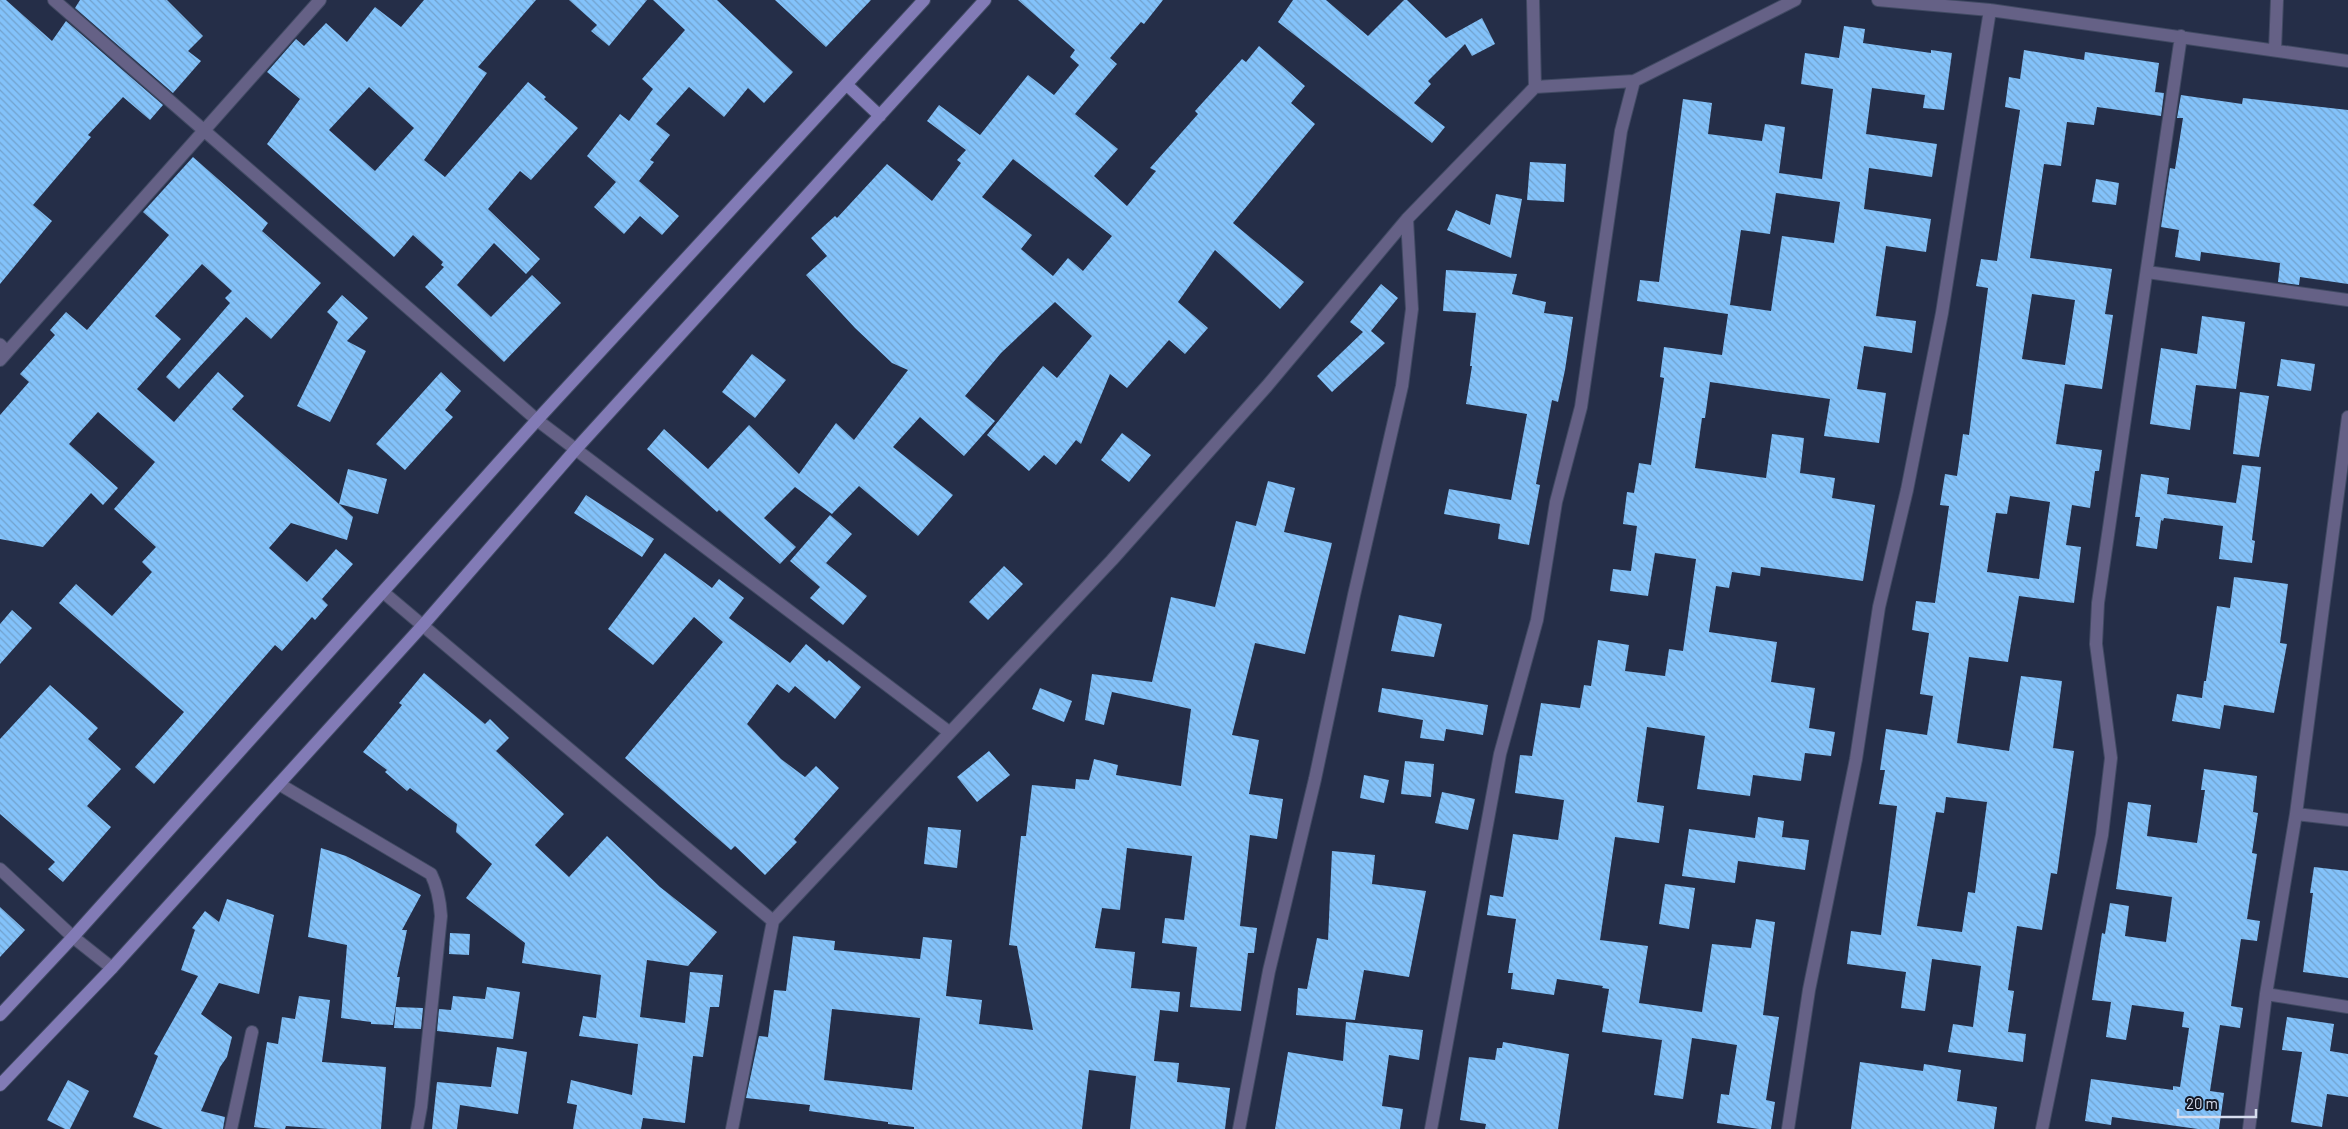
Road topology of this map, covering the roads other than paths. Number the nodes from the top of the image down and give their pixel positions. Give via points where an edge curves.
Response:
1 (54, 0) edge
2 (320, 0) edge
3 (924, 0) edge
4 (985, 0) edge
5 (1533, 0) edge
6 (1795, 0) edge
7 (1878, 0) edge
8 (2277, 0) edge
9 (1990, 10) junction
10 (2181, 36) junction
11 (2275, 50) junction
12 (2348, 61) edge
13 (1634, 82) junction
14 (846, 84) junction
15 (1535, 87) junction
16 (880, 116) junction
17 (203, 132) junction
18 (1408, 219) junction
19 (2147, 272) junction
20 (2348, 300) edge
21 (2, 352) edge
22 (2348, 417) edge
23 (537, 420) junction
24 (576, 449) junction
25 (383, 592) junction
26 (424, 624) junction
27 (950, 732) junction
28 (279, 784) junction
29 (2296, 814) junction
30 (2348, 820) edge
31 (0, 869) edge
32 (773, 921) junction
33 (73, 937) junction
34 (112, 968) junction
35 (2266, 994) junction
36 (2348, 1007) edge
37 (0, 1015) edge
38 (252, 1032) dead end
39 (0, 1085) edge
40 (231, 1129) edge
41 (417, 1129) edge
42 (732, 1129) edge
43 (1238, 1129) edge
44 (1431, 1129) edge
45 (1788, 1129) edge
46 (2042, 1129) edge
47 (2249, 1129) edge

1 - 17 street
2 - 17 street
3 - 14 main road
4 - 16 main road
5 - 15 street
6 - 13 street
7 - 9 street
8 - 11 street
9 - 10 street
9 - 45 street via 1942,313 1907,490 1879,607 1856,759 1809,990
10 - 11 street
10 - 19 street
11 - 12 street
13 - 15 street
13 - 44 street via 1621,131 1581,407 1556,502 1537,620 1500,754
14 - 16 main road
14 - 23 main road
15 - 18 street
16 - 24 main road
17 - 21 street
17 - 23 street
18 - 27 street via 1267,386 1124,546
18 - 43 street via 1412,309 1402,386 1269,971
19 - 20 street
19 - 46 street via 2098,603 2096,644 2111,758 2106,806
22 - 29 street
23 - 24 street
23 - 25 main road
24 - 26 main road
24 - 27 street
25 - 26 street
25 - 33 main road
26 - 28 main road
26 - 32 street
27 - 32 street
28 - 34 main road
28 - 41 street via 431,874 436,884 441,916
29 - 30 street
29 - 35 street
31 - 33 street
32 - 42 street
33 - 34 street
33 - 37 main road
34 - 39 main road
35 - 36 street
35 - 47 street
38 - 40 street

